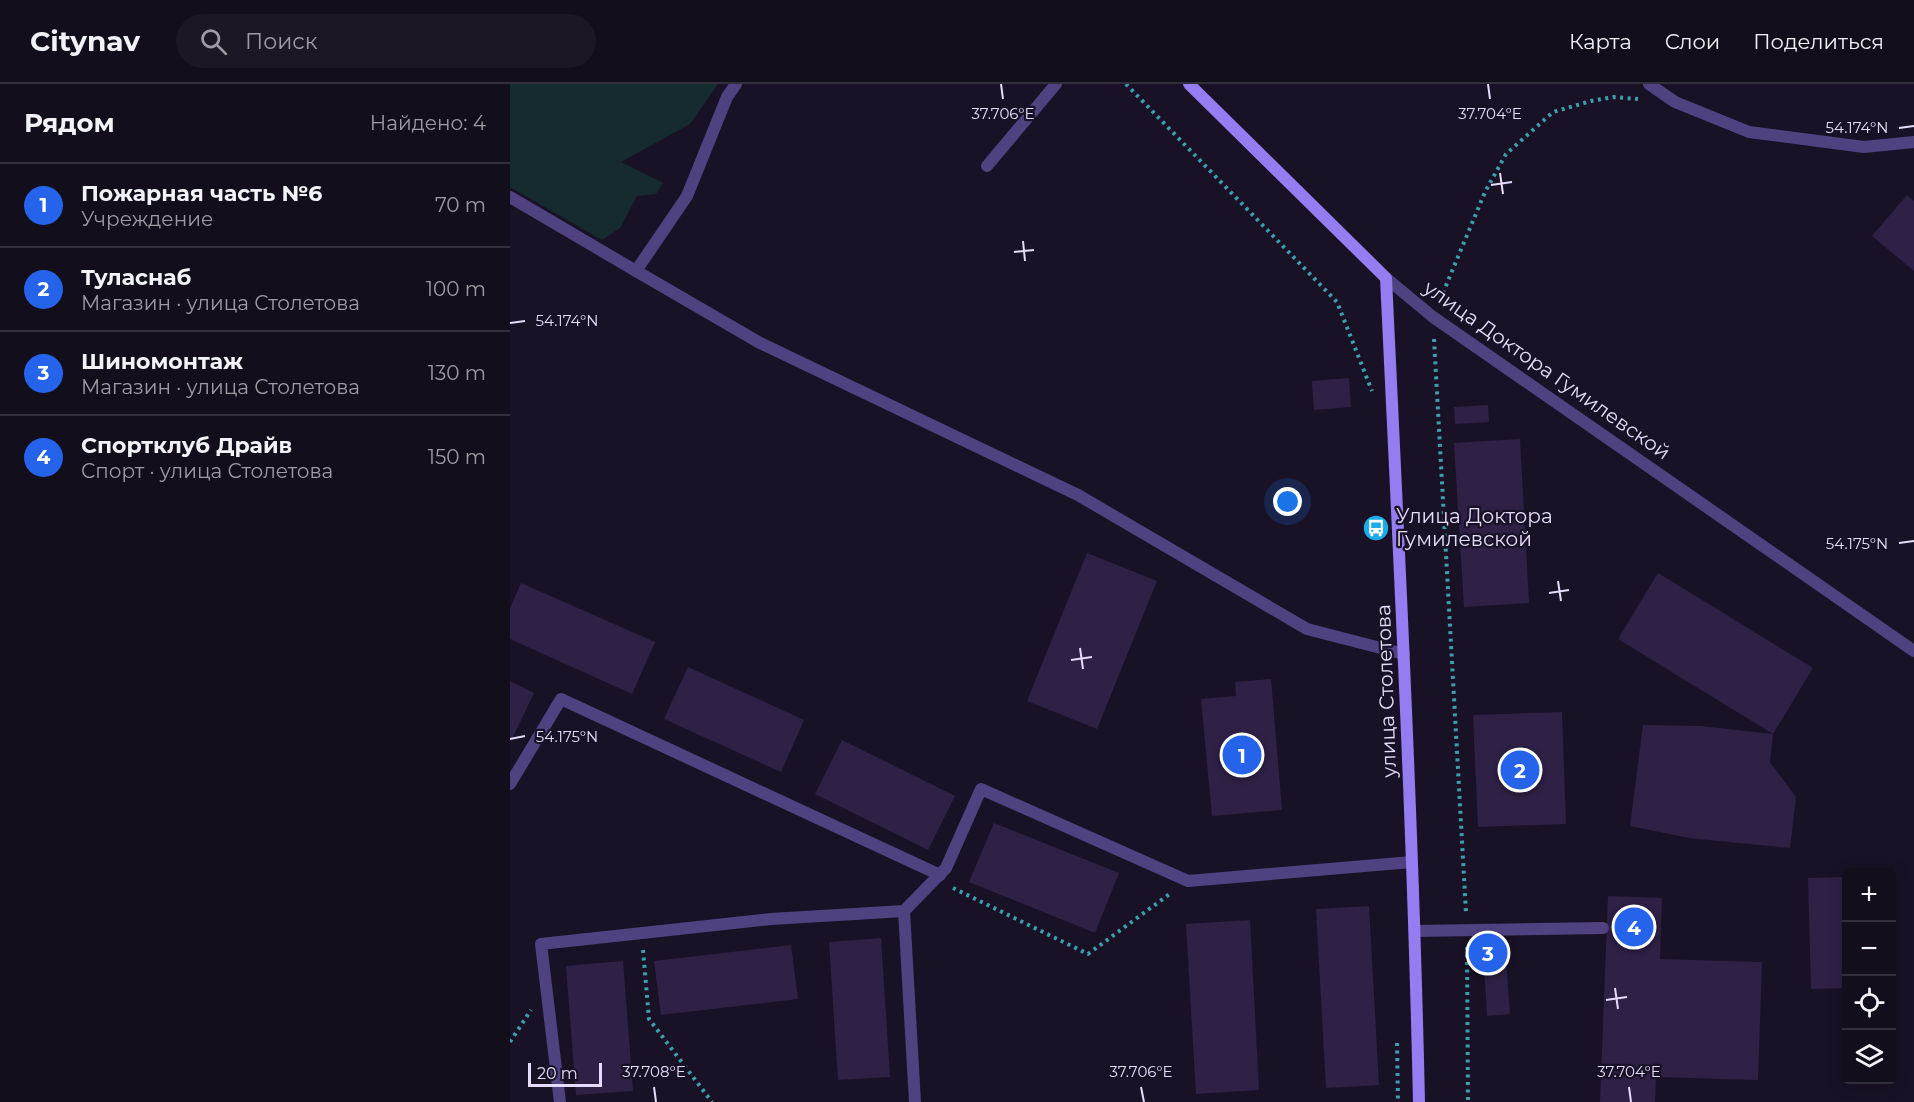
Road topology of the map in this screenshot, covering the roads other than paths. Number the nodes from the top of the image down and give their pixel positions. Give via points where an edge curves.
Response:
1 (736, 84) edge
2 (1056, 84) edge
3 (1189, 84) edge
4 (1649, 84) edge
5 (1914, 142) edge
6 (987, 166) dead end
7 (510, 197) edge
8 (636, 271) junction
9 (1386, 278) junction
10 (1914, 651) edge
11 (1404, 654) junction
12 (510, 784) edge
13 (1412, 862) junction
14 (938, 877) junction
15 (904, 911) junction
16 (1603, 928) dead end
17 (1415, 931) junction
18 (560, 1102) edge
19 (915, 1102) edge
20 (1419, 1102) edge

1 - 8 street via 727,97 687,196
2 - 6 street
3 - 9 main road, улица Доктора Гумилевской
4 - 5 street via 1675,102 1749,132 1864,147
7 - 8 street
8 - 11 street via 760,343 1078,495 1307,628
9 - 10 street, улица Доктора Гумилевской via 1433,317
9 - 11 main road, улица Столетова
11 - 13 main road, улица Столетова
12 - 14 street via 561,699
13 - 14 street via 1188,881 981,789 946,868
13 - 17 main road, улица Столетова
14 - 15 street
15 - 18 street via 771,919 541,944
15 - 19 street
16 - 17 street
17 - 20 main road, улица Столетова

